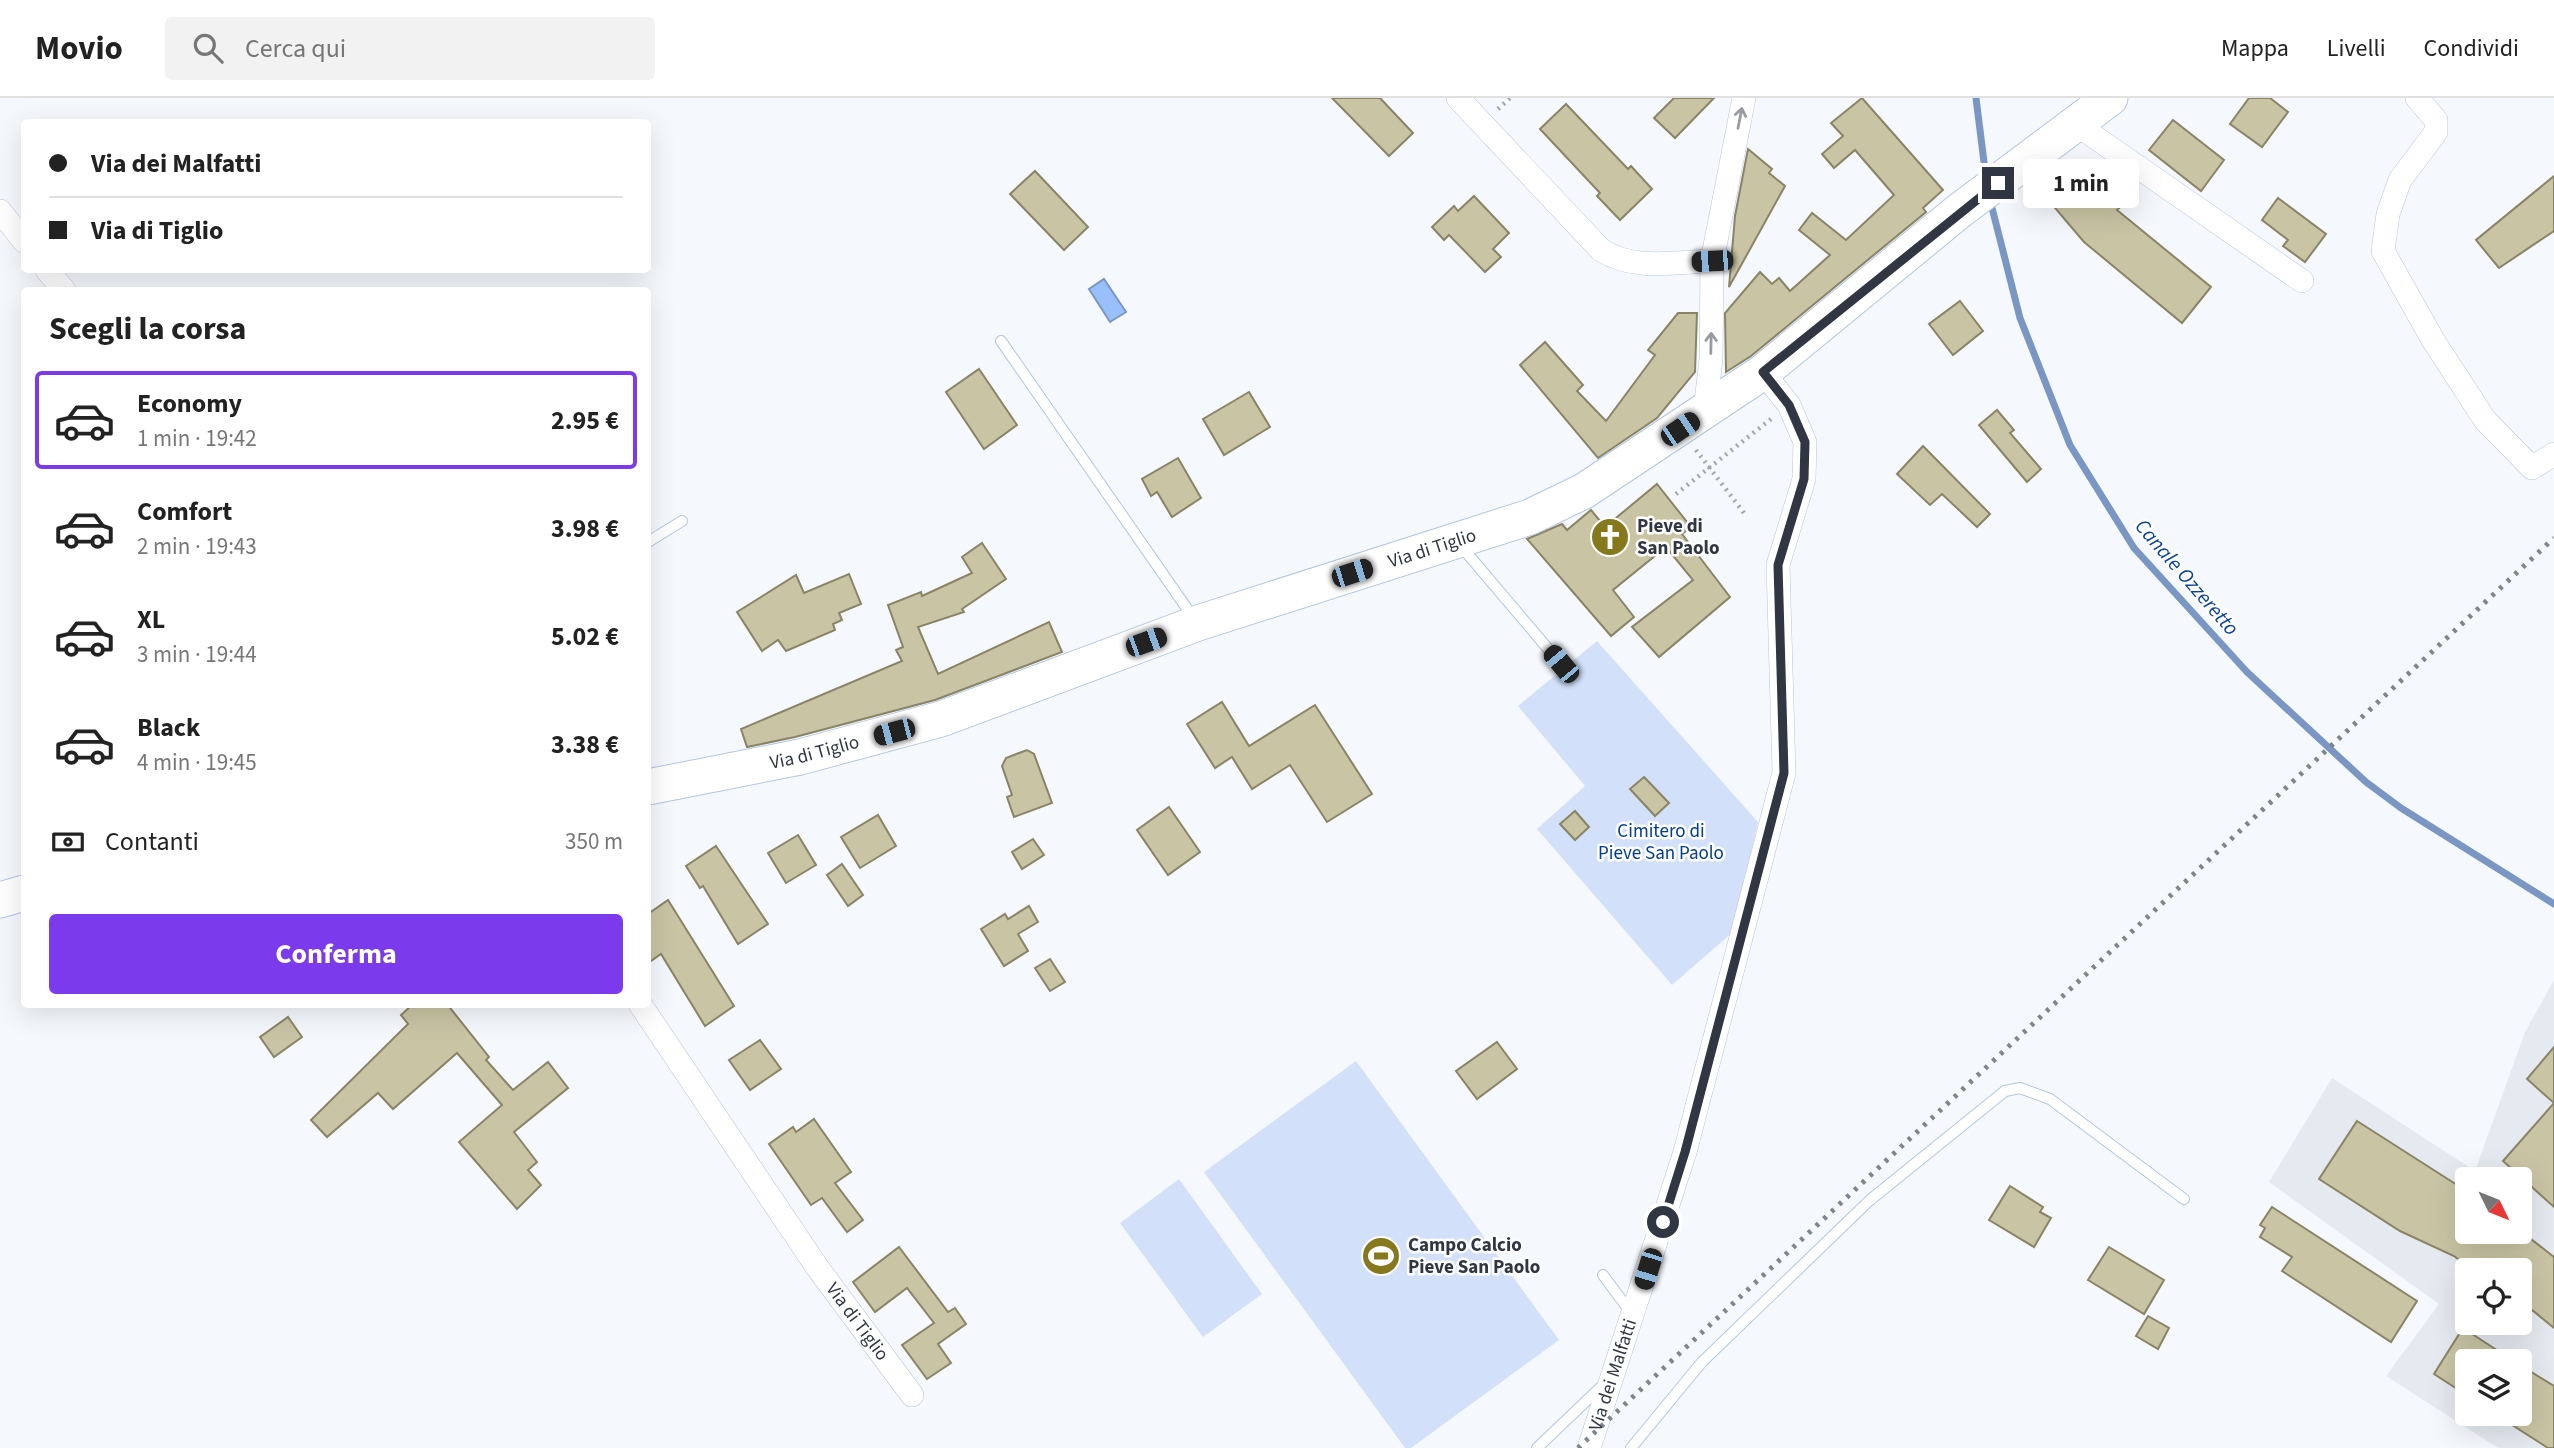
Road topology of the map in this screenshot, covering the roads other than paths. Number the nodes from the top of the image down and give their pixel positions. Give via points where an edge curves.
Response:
1 (1458, 98) edge
2 (1744, 98) edge
3 (2110, 98) edge
4 (2417, 98) edge
5 (2076, 124) junction
6 (0, 211) edge
7 (21, 237) edge
8 (1712, 261) junction
9 (50, 273) edge
10 (2302, 281) dead end
11 (61, 287) edge
12 (1001, 341) dead end
13 (1763, 372) junction
14 (1693, 420) junction
15 (2554, 454) edge
16 (682, 521) dead end
17 (651, 540) edge
18 (1456, 540) junction
19 (1198, 623) junction
20 (1561, 664) dead end
21 (651, 786) edge
22 (21, 894) edge
23 (0, 900) edge
24 (643, 1008) edge
25 (2184, 1199) dead end
26 (1603, 1275) dead end
27 (1634, 1316) junction
28 (1613, 1376) junction
29 (912, 1395) dead end
30 (1537, 1448) edge
31 (1589, 1448) edge
32 (1631, 1448) edge

1 - 8 street via 1601,250 1638,264
8 -> 2 street
3 - 5 main road, Via di Tiglio
4 - 15 street via 2436,120 2436,132 2400,180 2388,214 2383,251 2484,420 2532,468
5 - 10 street
5 - 13 main road, Via di Tiglio via 1959,211
6 - 7 street
14 -> 8 street via 1711,359
9 - 11 street
12 - 19 lane
13 - 14 main road, Via di Tiglio
13 - 27 street, Via dei Malfatti via 1789,405 1805,442 1804,479 1778,565 1784,773 1685,1152
14 - 18 main road, Via di Tiglio via 1584,491 1530,517
16 - 17 lane
18 - 19 main road, Via di Tiglio
18 - 20 lane
19 - 21 main road, Via di Tiglio via 941,719 800,757
22 - 23 main road
24 - 29 street, Via di Tiglio via 817,1267
25 - 32 lane via 2050,1099 2020,1088 2005,1091 1870,1200 1702,1362
26 - 27 lane
27 - 28 street, Via dei Malfatti
28 - 30 lane
28 - 31 street, Via dei Malfatti

